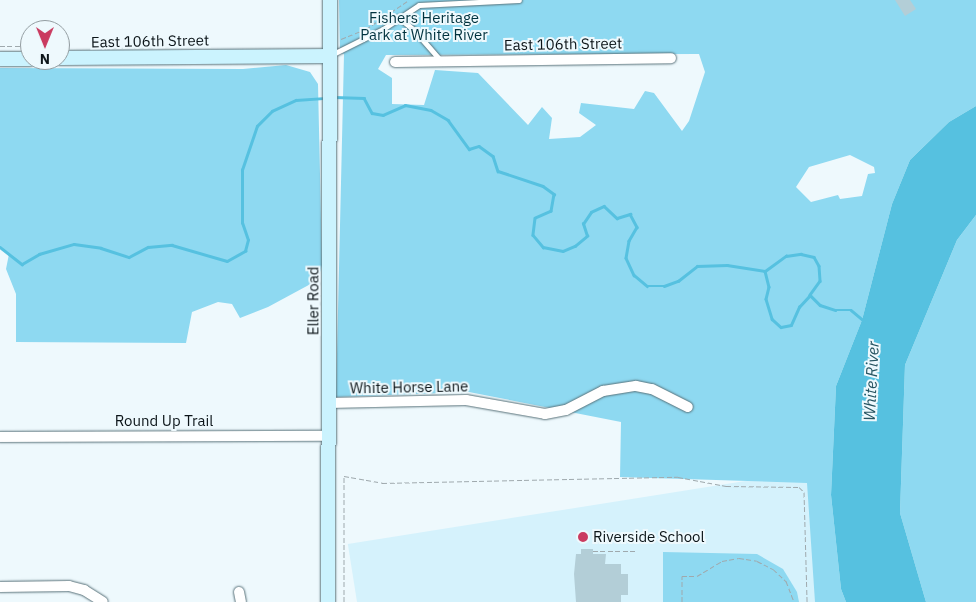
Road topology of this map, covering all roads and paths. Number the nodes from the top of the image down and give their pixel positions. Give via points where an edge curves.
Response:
1 (330, 0) edge
2 (409, 0) edge
3 (519, 0) edge
4 (398, 17) junction
5 (340, 39) dead end
6 (0, 46) edge
7 (20, 46) edge
8 (330, 56) junction
9 (20, 58) edge
10 (70, 58) edge
11 (671, 58) dead end
12 (0, 59) edge
13 (395, 62) dead end
14 (442, 62) junction
15 (329, 404) junction
16 (688, 407) dead end
17 (328, 436) junction
18 (0, 437) edge
19 (593, 551) dead end
20 (635, 551) dead end
21 (0, 587) edge
22 (103, 602) edge
23 (328, 602) edge
24 (344, 602) edge
25 (682, 602) edge
26 (794, 602) edge
27 (807, 602) edge

1 - 8 street, Eller Road
2 - 5 path via 366,29
3 - 4 lane via 438,2 418,5
4 - 8 lane
4 - 14 lane
6 - 7 path
8 - 10 street, East 106th Street
8 - 15 street, Eller Road
9 - 12 street
11 - 14 street, East 106th Street
13 - 14 street, East 106th Street
15 - 16 street, White Horse Lane via 466,400 544,414 566,410 602,391 636,386 652,389
15 - 17 street, Eller Road
17 - 18 street, Round Up Trail
17 - 23 street, Eller Road
19 - 20 path
21 - 22 street via 68,586 84,590
24 - 27 path via 344,476 382,483 678,477 726,486 799,487 804,492
25 - 26 path via 682,576 697,576 722,561 739,558 757,561 773,569 786,582

